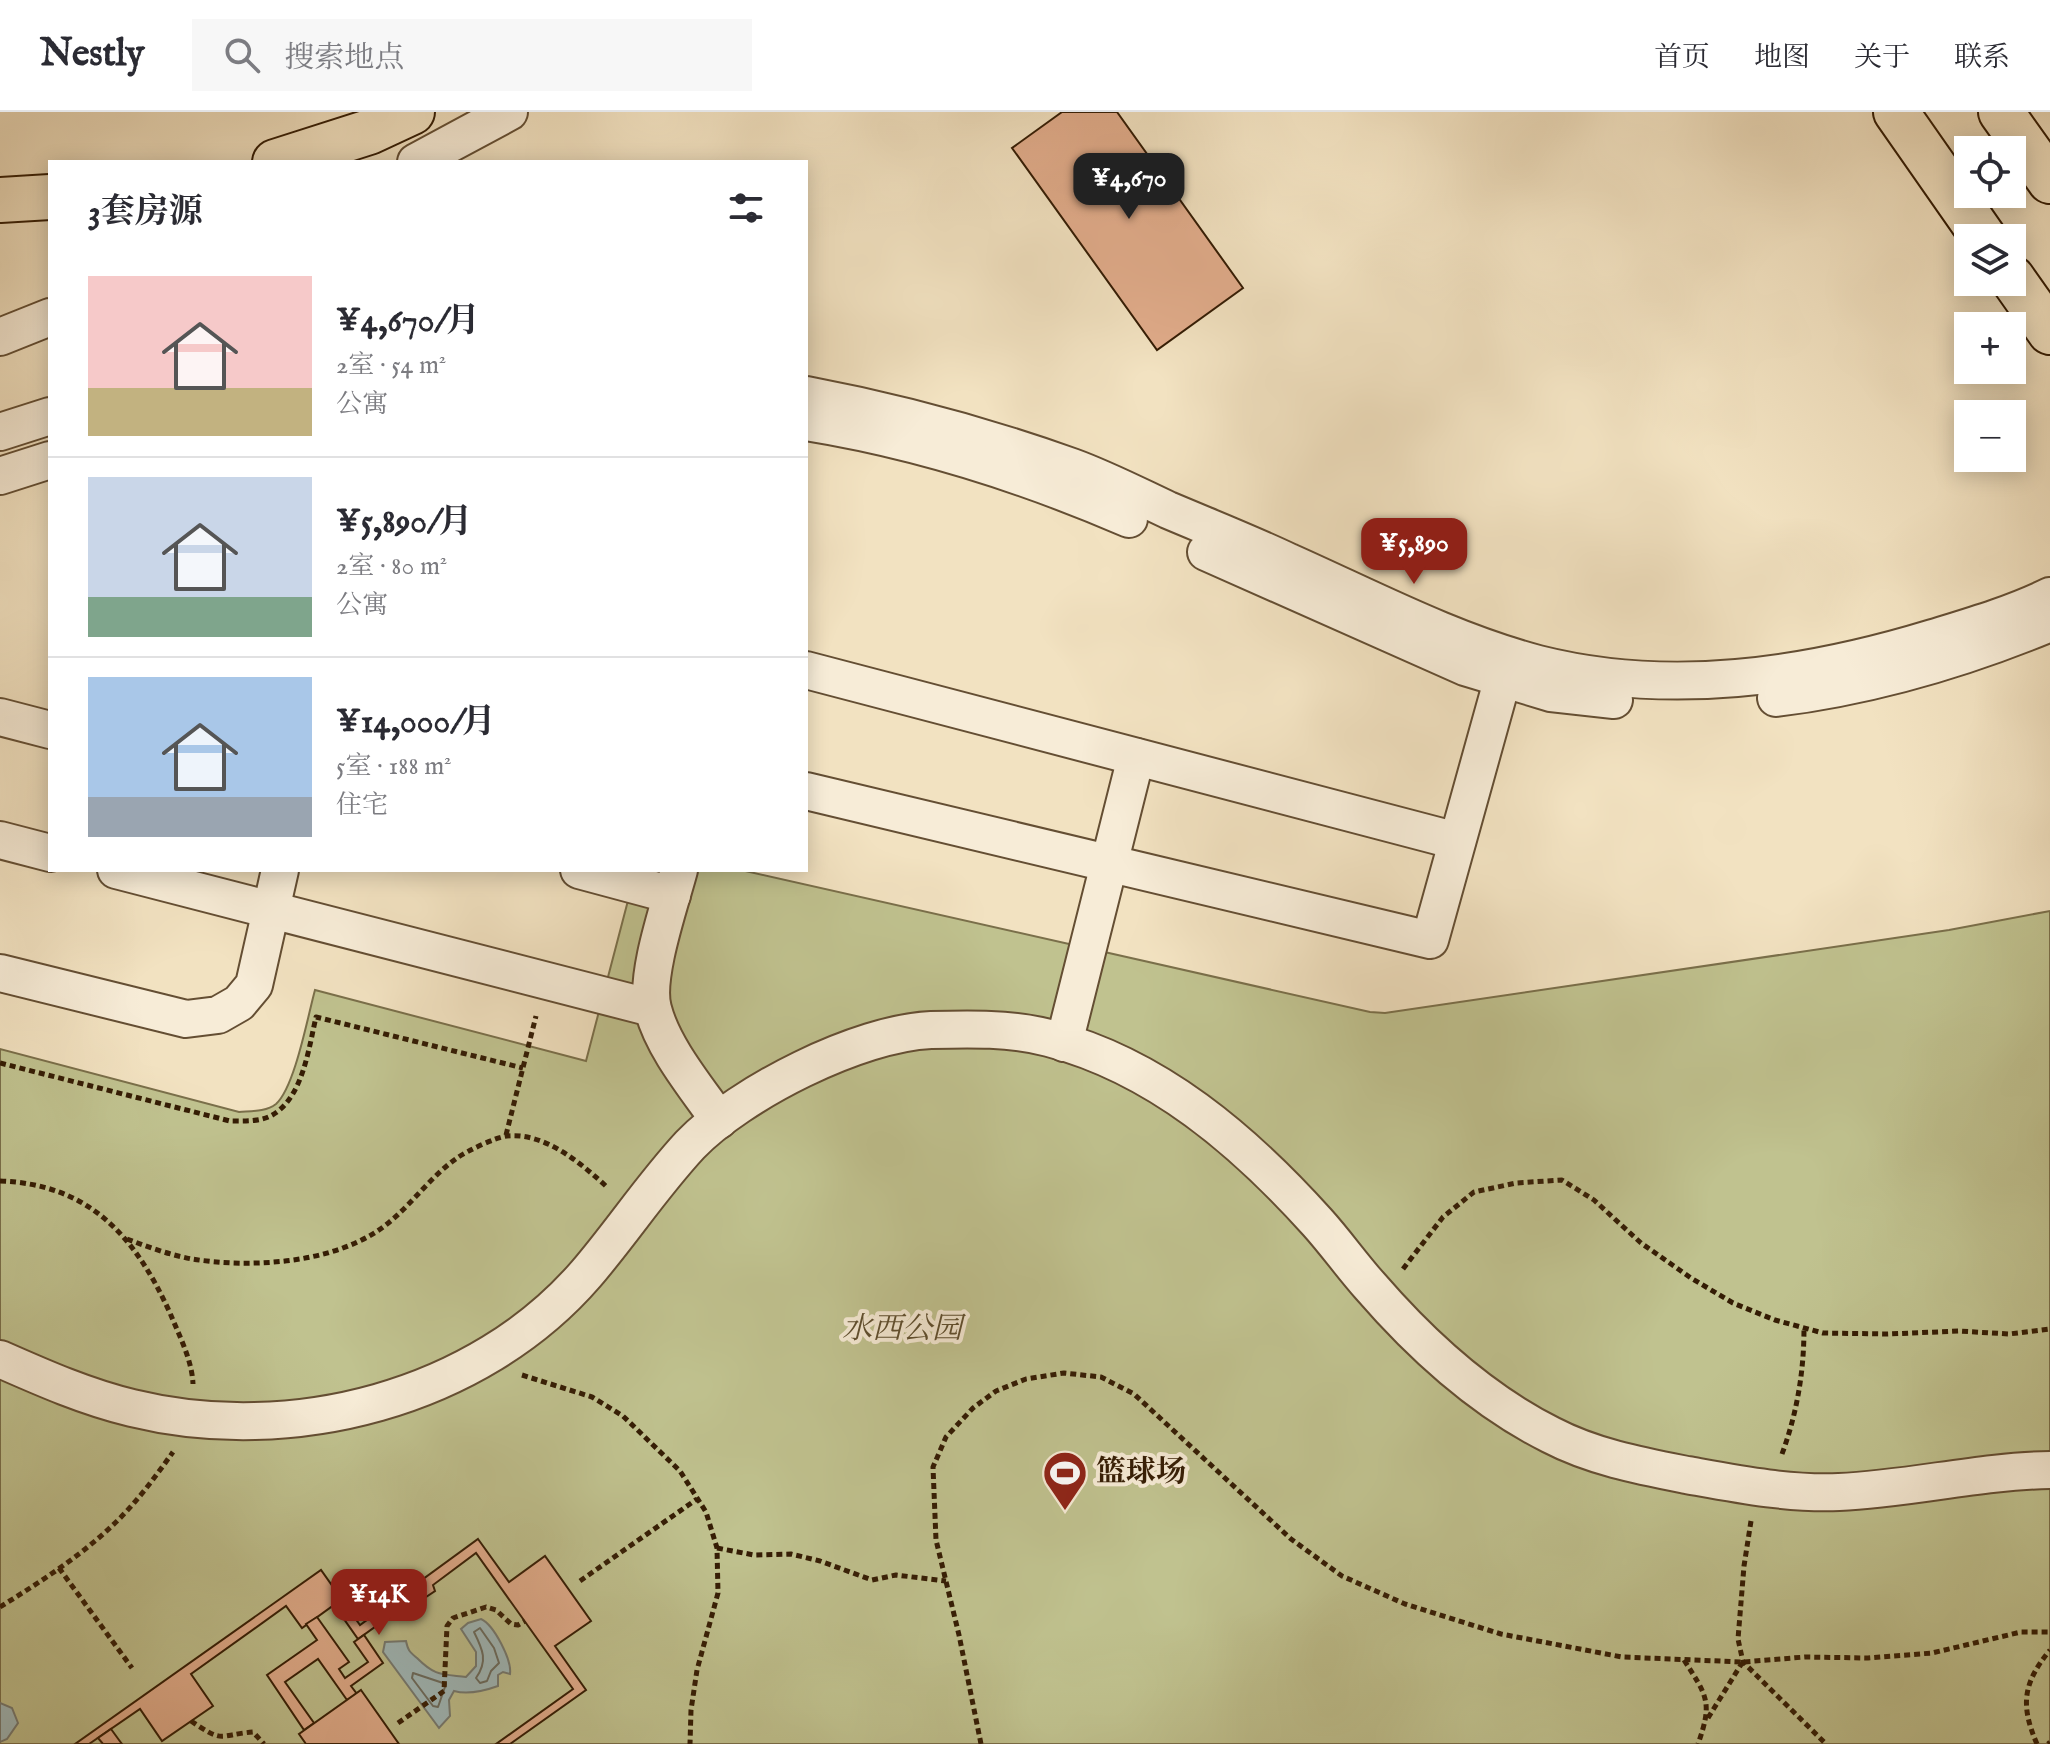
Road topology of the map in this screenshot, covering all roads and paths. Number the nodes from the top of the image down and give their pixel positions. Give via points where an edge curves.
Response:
1 (412, 112) edge
2 (509, 112) edge
3 (1896, 112) edge
4 (2001, 112) edge
5 (281, 160) edge
6 (420, 160) edge
7 (2050, 181) edge
8 (48, 197) edge
9 (0, 200) edge
10 (1974, 224) edge
11 (2025, 296) edge
12 (48, 318) edge
13 (2050, 332) edge
14 (0, 337) edge
15 (808, 395) edge
16 (48, 417) edge
17 (808, 422) edge
18 (0, 432) edge
19 (48, 461) edge
20 (0, 476) edge
21 (2050, 596) edge
22 (2050, 623) edge
23 (1506, 666) junction
24 (808, 671) edge
25 (0, 717) edge
26 (48, 729) edge
27 (1136, 757) junction
28 (808, 791) edge
29 (0, 840) edge
30 (1457, 841) junction
31 (48, 852) edge
32 (1109, 864) junction
33 (124, 872) edge
34 (280, 872) edge
35 (595, 872) edge
36 (676, 882) edge
37 (271, 910) junction
38 (0, 973) edge
39 (652, 1008) junction
40 (537, 1012) dead end
41 (1064, 1043) junction
42 (0, 1063) edge
43 (523, 1068) junction
44 (719, 1120) junction
45 (506, 1135) junction
46 (0, 1181) edge
47 (634, 1212) junction
48 (126, 1239) junction
49 (1382, 1299) junction
50 (1804, 1328) junction
51 (2050, 1329) edge
52 (491, 1353) junction
53 (0, 1359) edge
54 (195, 1418) junction
55 (2050, 1470) edge
56 (1766, 1489) junction
57 (697, 1498) junction
58 (717, 1548) junction
59 (59, 1568) junction
60 (580, 1581) dead end
61 (947, 1581) junction
62 (0, 1607) edge
63 (525, 1621) dead end
64 (2050, 1632) edge
65 (2050, 1650) edge
66 (1683, 1659) junction
67 (1743, 1662) junction
68 (132, 1668) dead end
69 (1708, 1718) junction
70 (191, 1721) dead end
71 (398, 1723) dead end
72 (264, 1744) edge
73 (690, 1744) edge
74 (981, 1744) edge
75 (1698, 1744) edge
76 (1826, 1744) edge
77 (2037, 1744) edge

1 - 5 main road
2 - 6 street
3 - 10 main road
4 - 7 main road
8 - 9 main road
11 - 13 main road
12 - 14 street
15 - 23 street via 882,409 1074,468 1290,562
16 - 18 street
17 - 23 street via 894,439 1071,494 1465,667
19 - 20 street
21 - 23 street via 1897,649 1749,678 1678,682 1599,676 1537,663
22 - 23 street via 1886,679 1757,700 1667,705 1551,693
23 - 30 street
24 - 27 street
25 - 26 street
27 - 30 street
27 - 32 street
28 - 32 street
29 - 31 street
30 - 32 street via 1430,940
32 - 41 street
33 - 37 street
34 - 37 street
35 - 36 street
36 - 39 street via 653,974
37 - 38 street via 254,985 239,1003 218,1015 186,1019
37 - 39 street
39 - 44 street via 678,1063
40 - 43 path
41 - 44 street via 982,1030 924,1030 837,1054 753,1096
41 - 49 street via 1122,1066 1199,1110 1266,1169
42 - 43 path via 230,1121 274,1114 291,1096 316,1017
43 - 45 path
44 - 47 street via 692,1143
45 - 47 path via 532,1139 578,1162
45 - 48 path via 457,1158 375,1233 332,1251 269,1263 230,1262 192,1259
46 - 48 path via 56,1189 99,1213
47 - 52 street via 583,1277
48 - 54 path via 179,1335 193,1378
49 - 50 path via 1443,1217 1474,1192 1562,1180 1691,1278 1733,1303
49 - 56 street via 1487,1397 1554,1437 1630,1464
50 - 51 path via 1888,1334
50 - 56 path via 1798,1399
52 - 54 street via 407,1394 353,1409 255,1422
52 - 57 path via 517,1373 592,1397 623,1416 680,1471
53 - 54 street via 92,1397
54 - 59 path via 153,1481 115,1524
55 - 56 street via 1841,1492
56 - 67 path via 1750,1524 1744,1566 1738,1639
57 - 58 path
57 - 60 path
58 - 61 path via 791,1554 872,1580 896,1575
58 - 73 path via 718,1593 697,1670
59 - 62 path
59 - 68 path
61 - 66 path via 932,1497 933,1467 946,1437 996,1391 1064,1373 1101,1377 1134,1394 1291,1539 1342,1576 1405,1604 1501,1634 1622,1657
61 - 74 path
63 - 71 path via 511,1624 486,1607 453,1618 447,1626 444,1691
64 - 67 path via 2021,1632 1932,1653
65 - 77 path via 2030,1678 2025,1703
66 - 67 path
66 - 69 path via 1706,1694
67 - 69 path
67 - 76 path
69 - 75 path
70 - 72 path via 210,1737 226,1740 253,1732

